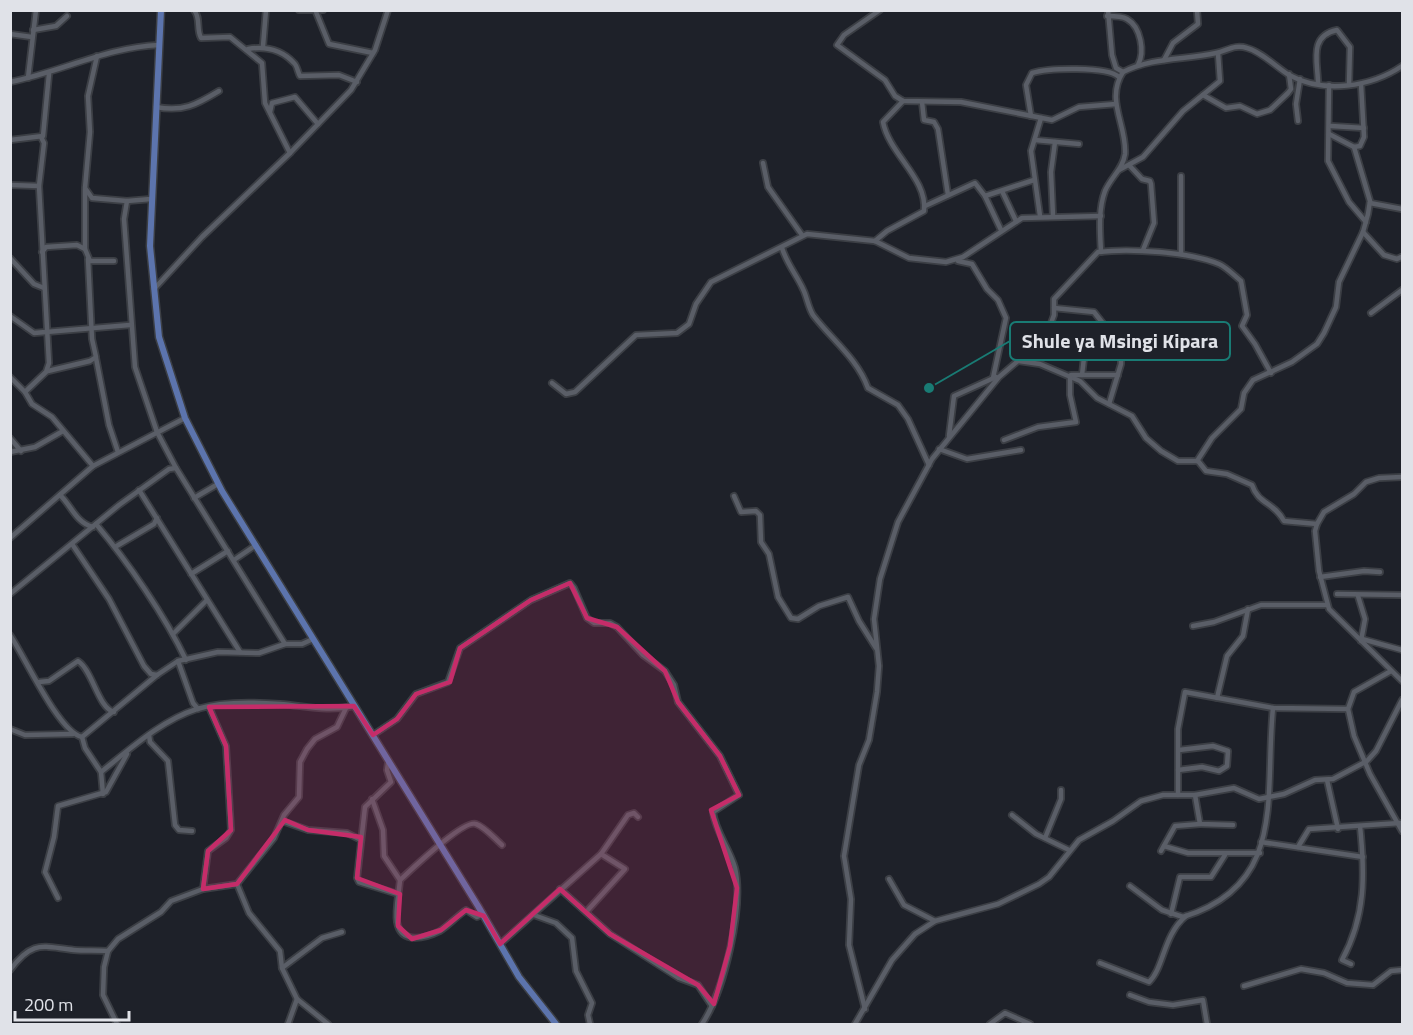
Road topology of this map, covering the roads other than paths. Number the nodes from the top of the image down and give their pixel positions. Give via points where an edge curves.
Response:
1 (36, 10) edge
2 (161, 10) edge
3 (194, 10) edge
4 (267, 10) edge
5 (299, 10) edge
6 (323, 10) edge
7 (388, 10) edge
8 (880, 10) edge
9 (1197, 10) edge
10 (316, 12) edge
11 (1108, 13) edge
12 (67, 16) dead end
13 (33, 30) junction
14 (10, 34) edge
15 (32, 37) junction
16 (159, 45) junction
17 (262, 46) junction
18 (248, 49) junction
19 (374, 53) junction
20 (1218, 53) junction
21 (97, 56) junction
22 (1164, 60) junction
23 (1138, 65) junction
24 (1402, 66) edge
25 (1123, 72) junction
26 (49, 74) junction
27 (1289, 74) junction
28 (1119, 77) junction
29 (28, 78) junction
30 (1300, 79) junction
31 (10, 82) edge
32 (357, 82) junction
33 (1318, 83) junction
34 (1360, 84) junction
35 (1329, 85) junction
36 (1349, 85) junction
37 (219, 91) dead end
38 (1203, 95) junction
39 (903, 101) junction
40 (922, 102) junction
41 (1116, 104) junction
42 (156, 107) junction
43 (270, 113) junction
44 (1031, 116) junction
45 (1041, 118) junction
46 (1298, 121) dead end
47 (318, 124) junction
48 (1330, 126) junction
49 (1364, 128) junction
50 (1329, 134) junction
51 (41, 137) junction
52 (10, 140) edge
53 (1035, 140) junction
54 (1056, 142) junction
55 (1079, 144) dead end
56 (1354, 147) junction
57 (290, 153) junction
58 (763, 164) dead end
59 (1129, 165) junction
60 (1119, 170) junction
61 (1181, 176) dead end
62 (1034, 180) junction
63 (39, 183) junction
64 (10, 185) edge
65 (85, 188) junction
66 (1002, 191) junction
67 (948, 195) junction
68 (985, 196) junction
69 (151, 199) junction
70 (127, 201) junction
71 (1370, 203) junction
72 (925, 206) junction
73 (1402, 209) edge
74 (1040, 216) junction
75 (1053, 216) junction
76 (1101, 216) junction
77 (1016, 221) junction
78 (1366, 222) junction
79 (1001, 230) junction
80 (1363, 232) junction
81 (802, 235) junction
82 (875, 241) junction
83 (782, 248) junction
84 (85, 249) junction
85 (1143, 250) junction
86 (1101, 252) junction
87 (1181, 254) junction
88 (41, 255) junction
89 (1401, 256) edge
90 (10, 258) edge
91 (88, 259) junction
92 (957, 260) junction
93 (114, 261) dead end
94 (44, 288) junction
95 (1402, 290) edge
96 (153, 291) junction
97 (1054, 308) junction
98 (1371, 313) dead end
99 (10, 316) edge
100 (130, 325) junction
101 (92, 328) junction
102 (48, 332) junction
103 (1116, 350) junction
104 (96, 357) junction
105 (1017, 361) junction
106 (49, 363) junction
107 (56, 367) junction
108 (46, 372) junction
109 (1271, 373) junction
110 (1082, 375) junction
111 (1118, 375) junction
112 (1069, 376) junction
113 (10, 377) edge
114 (996, 377) junction
115 (552, 383) dead end
116 (26, 392) junction
117 (1109, 404) junction
118 (185, 418) junction
119 (63, 431) junction
120 (157, 432) junction
121 (949, 436) junction
122 (10, 438) edge
123 (1004, 440) dead end
124 (939, 449) junction
125 (1021, 450) dead end
126 (21, 451) junction
127 (10, 452) edge
128 (118, 452) junction
129 (1197, 461) junction
130 (929, 465) junction
131 (93, 466) junction
132 (176, 468) junction
133 (1402, 477) edge
134 (218, 484) junction
135 (139, 490) junction
136 (60, 495) junction
137 (734, 496) dead end
138 (194, 498) junction
139 (157, 518) junction
140 (154, 524) junction
141 (1317, 524) junction
142 (162, 525) junction
143 (95, 526) junction
144 (10, 538) edge
145 (72, 544) junction
146 (256, 545) junction
147 (115, 547) junction
148 (228, 551) junction
149 (234, 560) junction
150 (1380, 572) dead end
151 (191, 574) junction
152 (1320, 577) junction
153 (10, 594) edge
154 (1337, 594) dead end
155 (1402, 595) edge
156 (1358, 596) junction
157 (207, 600) junction
158 (1327, 605) junction
159 (1248, 609) junction
160 (1193, 626) dead end
161 (173, 634) junction
162 (10, 635) edge
163 (313, 639) junction
164 (1361, 640) junction
165 (285, 644) junction
166 (878, 650) junction
167 (1402, 650) edge
168 (240, 652) junction
169 (186, 660) junction
170 (178, 661) junction
171 (1391, 671) junction
172 (157, 675) junction
173 (1402, 681) edge
174 (39, 682) junction
175 (1217, 698) junction
176 (1402, 700) edge
177 (193, 703) junction
178 (354, 706) junction
179 (209, 707) junction
180 (346, 708) junction
181 (1273, 708) junction
182 (198, 709) junction
183 (1348, 709) junction
184 (114, 712) junction
185 (189, 713) junction
186 (10, 729) edge
187 (73, 734) junction
188 (149, 735) junction
189 (373, 735) junction
190 (82, 737) junction
191 (1179, 750) junction
192 (128, 752) junction
193 (1365, 762) junction
194 (388, 763) junction
195 (1178, 770) junction
196 (101, 771) junction
197 (1327, 780) junction
198 (1061, 790) dead end
199 (103, 794) junction
200 (1178, 795) junction
201 (1195, 795) junction
202 (1270, 797) junction
203 (372, 800) junction
204 (1012, 815) dead end
205 (638, 817) dead end
206 (282, 821) junction
207 (1400, 823) junction
208 (1200, 824) junction
209 (1233, 825) dead end
210 (1360, 826) junction
211 (1338, 829) junction
212 (192, 831) dead end
213 (1402, 831) edge
214 (1045, 838) junction
215 (361, 840) junction
216 (1261, 842) junction
217 (440, 844) junction
218 (502, 845) dead end
219 (1298, 847) junction
220 (1069, 850) junction
221 (1260, 853) junction
222 (601, 854) junction
223 (1225, 855) junction
224 (1363, 857) junction
225 (889, 879) dead end
226 (400, 880) junction
227 (237, 884) junction
228 (1130, 886) dead end
229 (202, 889) junction
230 (560, 889) junction
231 (398, 894) junction
232 (58, 898) dead end
233 (587, 911) junction
234 (483, 914) junction
235 (1171, 914) junction
236 (534, 915) junction
237 (1186, 916) junction
238 (935, 921) junction
239 (342, 932) dead end
240 (500, 944) junction
241 (108, 951) junction
242 (1100, 963) dead end
243 (1352, 964) dead end
244 (282, 968) junction
245 (10, 970) edge
246 (1402, 970) edge
247 (1244, 986) dead end
248 (1130, 995) dead end
249 (297, 999) junction
250 (712, 1007) junction
251 (865, 1009) junction
252 (117, 1024) edge
253 (288, 1024) edge
254 (328, 1024) edge
255 (556, 1024) edge
256 (590, 1024) edge
257 (702, 1024) edge
258 (855, 1024) edge
259 (990, 1024) edge
260 (1030, 1024) edge
261 (1207, 1024) edge

1 - 13 street
2 - 16 main road
3 - 18 street via 201,38 230,37
4 - 17 street
5 - 10 street
6 - 10 street
7 - 19 street
8 - 39 street via 840,38 837,45 885,80
9 - 22 street via 1198,24 1173,43
10 - 19 street via 329,44
11 - 23 street via 1135,27 1141,46
11 - 25 street via 1112,56 1116,68
12 - 13 street via 56,26
13 - 15 street
14 - 15 street
15 - 29 street
16 - 21 street via 124,48
16 - 42 main road
17 - 18 street
17 - 32 street via 275,49 295,63 300,76 339,75
18 - 43 street via 262,63 264,99
19 - 32 street
20 - 22 street
20 - 27 street via 1230,47 1246,48
20 - 38 street via 1220,81
21 - 26 street
21 - 65 street via 88,96 90,132
22 - 23 street
23 - 25 street
24 - 34 street
25 - 28 street
26 - 29 street
26 - 51 street
27 - 30 street
27 - 38 street via 1288,93 1270,110 1257,114 1240,106 1226,108
28 - 41 street
28 - 44 street via 1108,72 1070,70 1032,73 1026,85
29 - 31 street
30 - 33 street
30 - 46 street
32 - 47 street
33 - 35 street
33 - 36 street via 1316,48 1337,30 1350,46
34 - 36 street
34 - 49 street
35 - 36 street
35 - 48 street
37 - 42 street via 192,107
38 - 59 street via 1183,111 1143,157
39 - 40 street
39 - 72 street via 883,120 884,127 895,153 915,179
40 - 44 street via 961,102
40 - 67 street via 924,120 938,129
41 - 45 street via 1079,107 1058,119
41 - 60 street via 1125,146
42 - 69 main road
43 - 47 street via 272,103 295,97
43 - 57 street
44 - 45 street
45 - 53 street
47 - 57 street
48 - 49 street
48 - 50 street
49 - 56 street via 1362,144
50 - 56 street
50 - 78 street via 1332,172
51 - 52 street
51 - 63 street via 44,150
53 - 54 street
53 - 62 street via 1031,151
54 - 55 street
54 - 75 street via 1051,171
56 - 71 street
57 - 96 street via 202,237
58 - 81 street via 771,194
59 - 60 street
59 - 85 street via 1151,184 1154,223
60 - 76 street via 1105,191
61 - 87 street
62 - 66 street
62 - 74 street
63 - 64 street
63 - 88 street
65 - 70 street via 92,198
65 - 84 street
66 - 68 street
66 - 77 street
67 - 68 street via 974,183
67 - 72 street
68 - 79 street
69 - 70 street
69 - 96 main road
70 - 100 street via 124,219
71 - 73 street
71 - 78 street
72 - 82 street via 922,213
74 - 75 street
74 - 77 street
75 - 76 street
76 - 86 street
77 - 79 street
78 - 80 street
79 - 92 street
80 - 89 street via 1384,255
80 - 109 street via 1339,282 1336,307 1322,337 1292,362
81 - 82 street
81 - 83 street
82 - 92 street via 909,258
83 - 115 street via 711,282 696,302 689,324 677,333 636,334 575,392 566,394
83 - 130 street via 811,312 852,357 868,388 902,410
84 - 88 street via 77,245 51,247
84 - 91 street
85 - 86 street
85 - 87 street via 1152,254
86 - 97 street via 1088,260 1057,295
87 - 109 street via 1220,265 1242,281 1247,315 1242,326
88 - 94 street
90 - 94 street via 34,284
91 - 93 street
91 - 101 street
92 - 114 street via 972,264 1006,318
94 - 102 street
95 - 98 street
96 - 118 main road via 164,357
97 - 103 street via 1094,312
97 - 105 street via 1046,337
99 - 102 street via 30,332
100 - 101 street
100 - 120 street via 137,379
101 - 102 street
101 - 104 street
102 - 106 street
103 - 110 street via 1085,349
103 - 111 street via 1122,354
104 - 107 street
104 - 128 street
105 - 112 street
105 - 114 street
106 - 107 street
106 - 108 street
107 - 108 street
108 - 116 street
109 - 129 street via 1253,380 1244,393 1241,409 1212,438
110 - 111 street
110 - 112 street
111 - 117 street
112 - 117 street
112 - 123 street via 1076,422 1038,427
113 - 116 street
114 - 121 street
114 - 121 street via 954,396
116 - 119 street via 32,404 52,417
117 - 129 street via 1132,416 1146,438 1167,455 1179,461
118 - 120 street
118 - 134 main road
119 - 126 street
119 - 131 street
120 - 128 street
120 - 132 street
121 - 124 street
122 - 126 street
124 - 125 street via 967,459
124 - 130 street
126 - 127 street
128 - 131 street
129 - 141 street via 1206,471 1227,474 1252,485 1255,494 1278,509 1284,520
130 - 166 street via 895,530 880,579 874,619
131 - 136 street
132 - 135 street
132 - 138 street
133 - 141 street via 1368,482 1327,510
134 - 138 street
134 - 146 main road
135 - 139 street
135 - 143 street
136 - 143 street via 86,525
136 - 144 street
137 - 166 street via 741,512 756,511 760,515 761,542 769,554 778,597 791,618 798,619 819,606 848,597
138 - 148 street
139 - 140 street
139 - 142 street
140 - 142 street
140 - 147 street
141 - 152 street
142 - 151 street
143 - 145 street
143 - 147 street
145 - 153 street
145 - 172 street via 109,599 144,666
146 - 149 street
146 - 163 main road
147 - 161 street
148 - 149 street
148 - 151 street
149 - 165 street
150 - 152 street
151 - 157 street
152 - 158 street
154 - 156 street
155 - 156 street
156 - 164 street via 1365,615
157 - 161 street
157 - 168 street
158 - 159 street
158 - 164 street
159 - 160 street
159 - 175 street via 1243,636 1227,656
161 - 169 street
162 - 174 street
163 - 165 street
163 - 178 main road
164 - 167 street
164 - 171 street
165 - 168 street via 259,653
166 - 251 street via 870,740 860,765 844,856 851,899 849,945
168 - 169 street via 218,652
169 - 170 street
170 - 172 street
170 - 177 street
171 - 173 street
171 - 183 street via 1354,692
172 - 184 street
174 - 184 street via 49,681 78,660 106,708
174 - 187 street via 55,712
175 - 181 street
175 - 191 street via 1185,692 1178,729
176 - 193 street via 1378,749
177 - 182 street
177 - 185 street
178 - 180 street
178 - 189 main road
179 - 180 street via 282,704 312,709
179 - 182 street
179 - 229 street via 226,746 231,830 208,851
180 - 206 street via 336,728 315,739 303,756 299,797
181 - 183 street
181 - 202 street
182 - 185 street
183 - 193 street
184 - 190 street
185 - 188 street
186 - 187 street via 25,735
187 - 190 street
188 - 192 street
188 - 212 street via 150,742 168,761 175,825 179,830
189 - 194 main road
189 - 250 street via 397,719 416,694 448,682 460,648 531,600 570,583 587,618 617,627 643,655 665,671 678,702 720,756 739,795 713,812 735,868 737,888 730,946
190 - 196 street
191 - 195 street
191 - 195 street via 1213,746 1228,751 1229,757 1227,766 1220,771 1202,767
192 - 196 street
192 - 199 street
193 - 197 street
193 - 207 street via 1375,786
194 - 203 street via 391,782
194 - 217 main road
195 - 200 street
196 - 199 street
197 - 202 street via 1312,781
197 - 211 street
198 - 214 street
199 - 232 street via 58,806 45,872
200 - 201 street
200 - 220 street via 1135,803
201 - 202 street via 1234,788 1255,798
201 - 208 street
202 - 216 street
203 - 215 street via 365,807
203 - 226 street via 383,830 384,856
204 - 214 street
205 - 222 street via 634,813 628,815
206 - 215 street via 308,830 355,835
206 - 227 street via 274,838
207 - 210 street
207 - 213 street
208 - 209 street
208 - 223 street via 1175,826 1162,849
210 - 211 street
210 - 224 street
211 - 219 street via 1309,829
214 - 220 street
215 - 231 street via 358,880
216 - 219 street
216 - 221 street
217 - 218 street via 474,823
217 - 226 street
217 - 234 main road
219 - 224 street
220 - 238 street via 1039,884 998,904
221 - 223 street
221 - 237 street via 1249,873 1227,897
222 - 230 street
222 - 233 street via 625,869
223 - 235 street via 1211,877 1180,877
224 - 243 street via 1360,919 1342,960
225 - 238 street via 904,905
226 - 231 street
227 - 229 street
227 - 244 street via 249,913 280,951
228 - 235 street
229 - 241 street via 171,901 161,912 118,939
230 - 233 street
230 - 236 street
231 - 234 street via 398,926 412,939 441,930 466,910 477,917
233 - 250 street via 610,934 639,954 698,985
234 - 240 main road
235 - 237 street
236 - 240 street
236 - 256 street via 556,923 572,938 576,971 592,1004
237 - 242 street via 1178,923 1149,982
238 - 251 street via 915,934 892,960
239 - 244 street via 322,938
240 - 255 main road via 519,977
241 - 245 street via 44,945 27,953
241 - 252 street via 103,995
244 - 249 street
246 - 247 street via 1391,970 1373,985 1347,983 1324,973 1300,969
248 - 261 street via 1173,1005 1203,1000
249 - 253 street
249 - 254 street
250 - 257 street
251 - 258 street
259 - 260 street via 1005,1013

